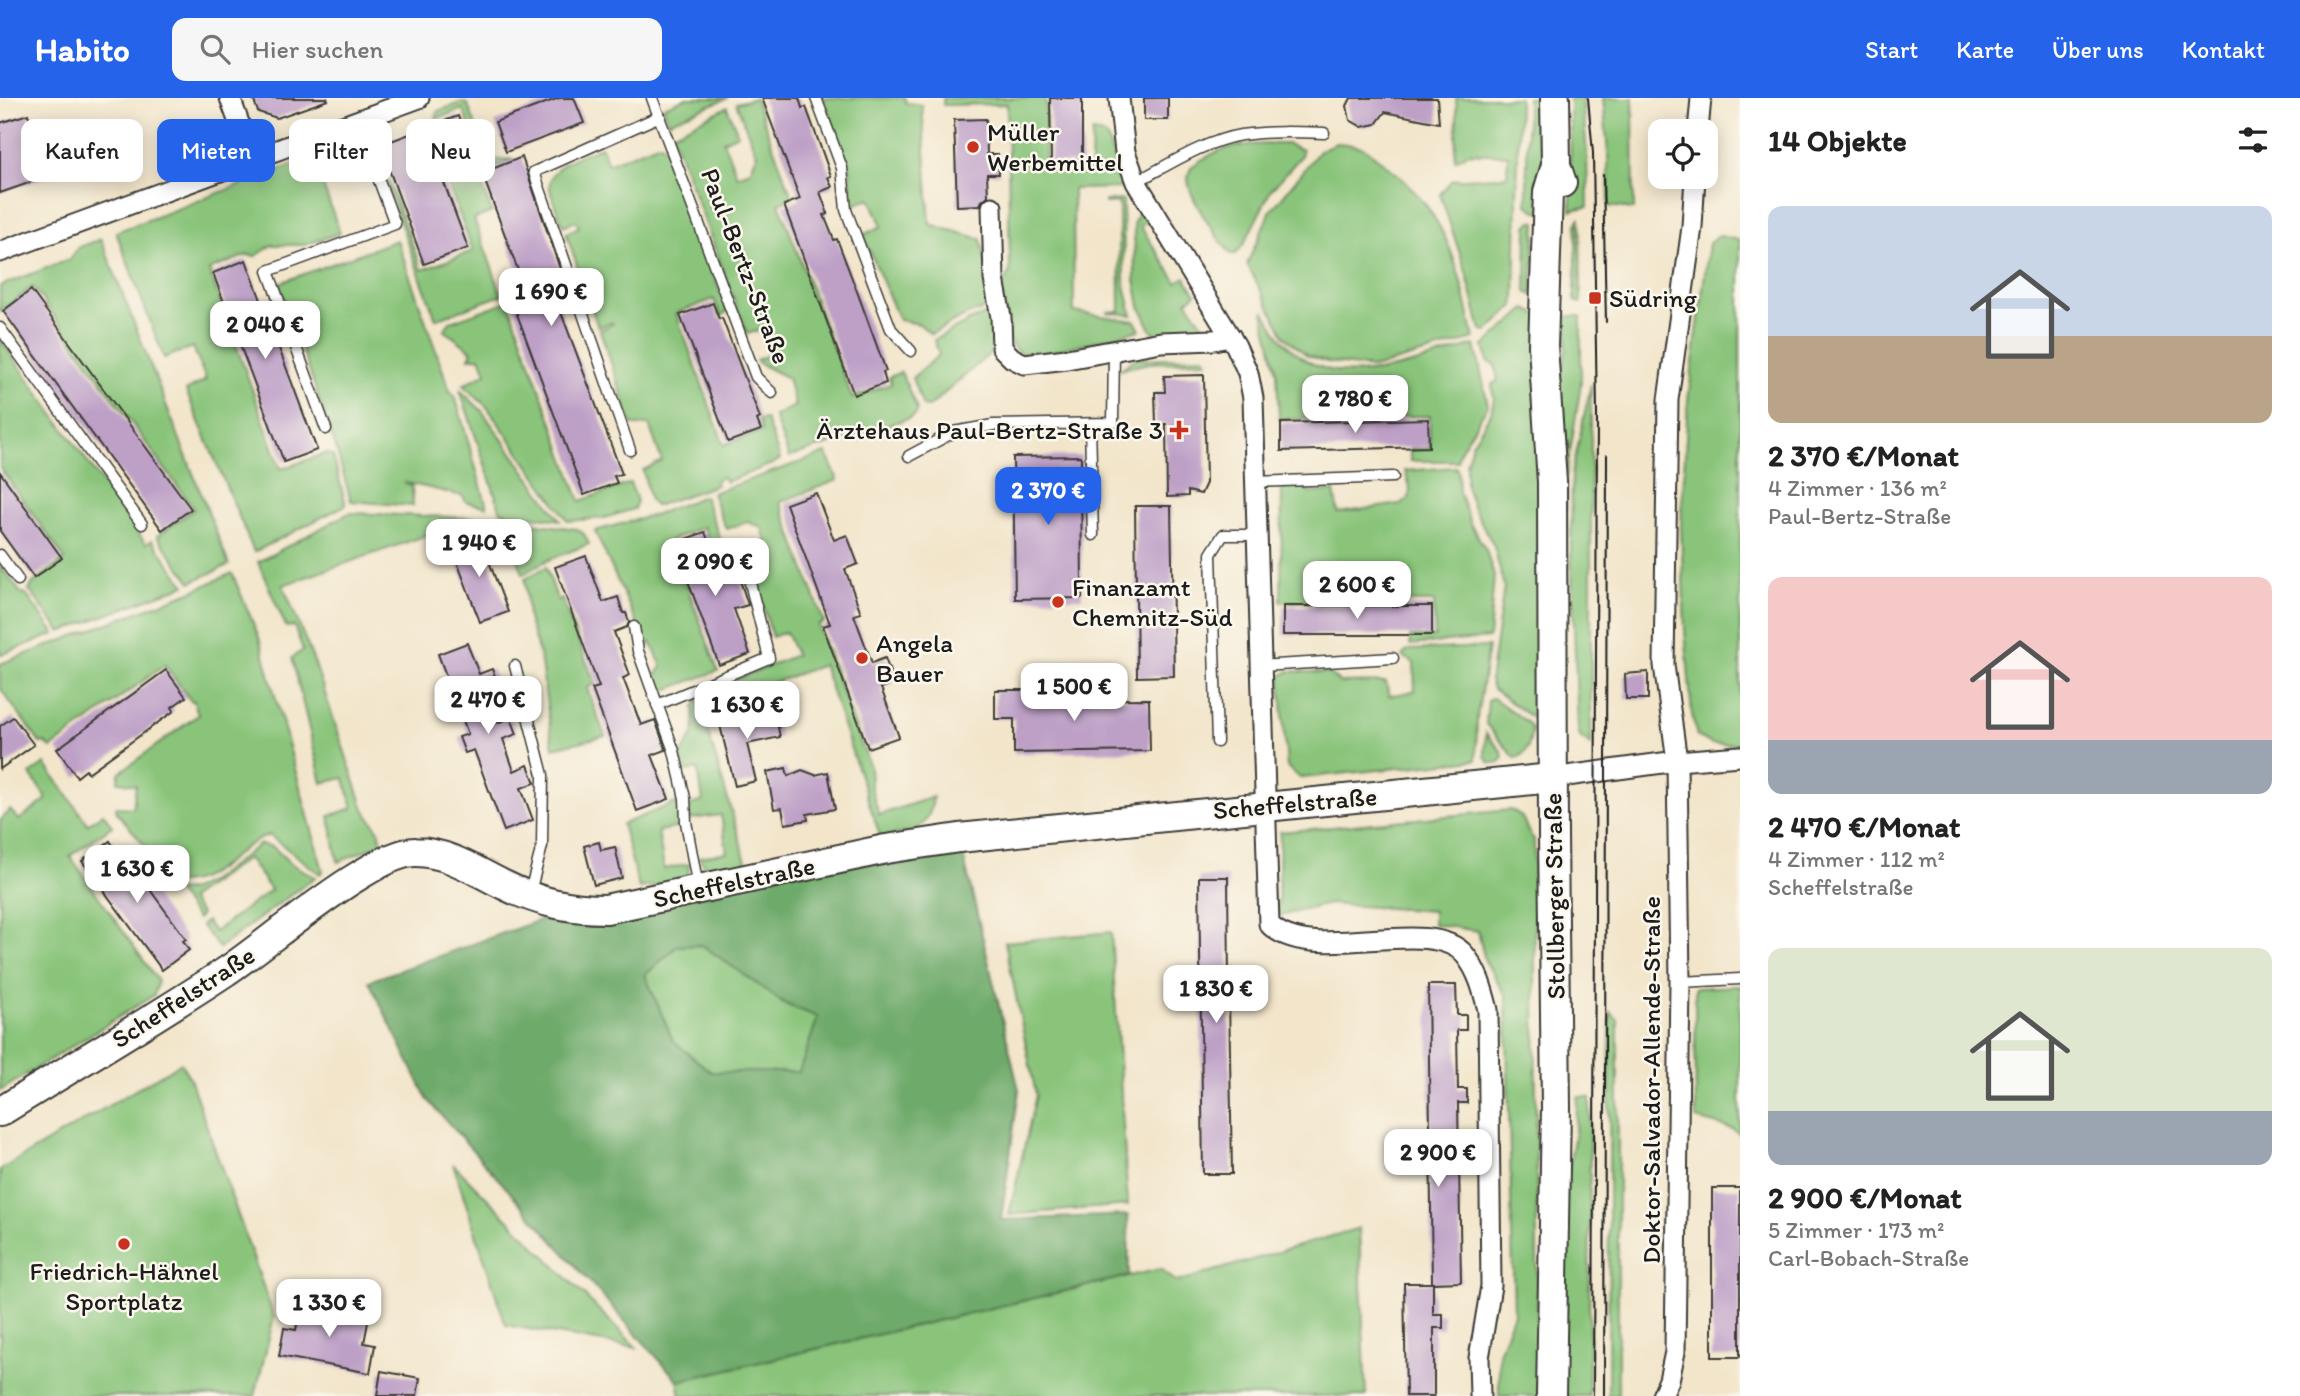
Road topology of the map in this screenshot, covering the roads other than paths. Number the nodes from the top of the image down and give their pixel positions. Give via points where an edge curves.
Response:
1 (230, 98) edge
2 (419, 98) edge
3 (652, 98) edge
4 (816, 98) edge
5 (1119, 98) edge
6 (1555, 98) edge
7 (1701, 98) edge
8 (660, 116) junction
9 (238, 119) edge
10 (362, 119) edge
11 (1699, 119) edge
12 (1324, 134) dead end
13 (190, 182) edge
14 (380, 182) edge
15 (1136, 182) junction
16 (1694, 189) edge
17 (992, 207) dead end
18 (0, 252) edge
19 (0, 328) edge
20 (1231, 337) junction
21 (1114, 350) junction
22 (911, 351) dead end
23 (772, 393) dead end
24 (1090, 425) junction
25 (326, 429) dead end
26 (630, 450) dead end
27 (909, 456) dead end
28 (1393, 477) dead end
29 (1255, 482) junction
30 (142, 524) dead end
31 (1093, 535) dead end
32 (1256, 535) junction
33 (0, 555) edge
34 (743, 555) dead end
35 (18, 580) dead end
36 (634, 627) dead end
37 (1393, 659) dead end
38 (515, 666) dead end
39 (1259, 666) junction
40 (657, 705) junction
41 (1217, 742) dead end
42 (1740, 756) edge
43 (1677, 761) junction
44 (1552, 778) junction
45 (1264, 807) junction
46 (698, 889) junction
47 (528, 896) junction
48 (1740, 979) edge
49 (1679, 982) junction
50 (0, 1112) edge
51 (1480, 1396) edge
52 (1551, 1396) edge
53 (1662, 1396) edge

1 - 9 street
2 - 10 street
3 - 8 lane, Paul-Bertz-Straße
4 - 22 lane via 842,168 846,210 891,329
5 - 15 street via 1125,152
6 - 44 main road, Stollberger Straße via 1556,165 1548,192 1544,346 1552,482
7 - 11 street
8 - 23 lane, Paul-Bertz-Straße via 756,377
8 - 26 lane via 534,172
12 - 15 lane via 1239,135 1186,154
13 - 18 street
14 - 25 lane via 395,224 268,271
15 - 20 street
16 - 43 street, Doktor-Salvador-Allende-Straße via 1668,400 1664,665
17 - 21 street via 1002,348 1024,364
19 - 30 lane
20 - 21 street
20 - 29 street via 1248,373 1253,398
21 - 24 lane via 1113,423
24 - 27 lane via 993,425 954,432
24 - 31 lane
28 - 29 lane
29 - 32 street
32 - 39 street
32 - 41 lane via 1223,536 1211,554
33 - 35 lane
34 - 40 lane via 769,658
36 - 40 lane
37 - 39 lane
38 - 47 lane via 542,775 542,846
39 - 45 street
40 - 46 lane via 685,798
42 - 43 street
43 - 44 street
43 - 49 street, Doktor-Salvador-Allende-Straße
44 - 45 main road, Scheffelstraße
44 - 52 main road, Stollberger Straße via 1556,1107
45 - 46 main road, Scheffelstraße via 959,838
45 - 51 street via 1269,924 1277,932 1316,941 1424,939 1447,944 1464,953 1480,979 1488,1010 1491,1286 1479,1358
46 - 47 main road, Scheffelstraße via 606,909 551,905
47 - 50 main road, Scheffelstraße via 436,855 414,851 383,861 228,970
48 - 49 lane
49 - 53 street, Doktor-Salvador-Allende-Straße via 1675,1352

